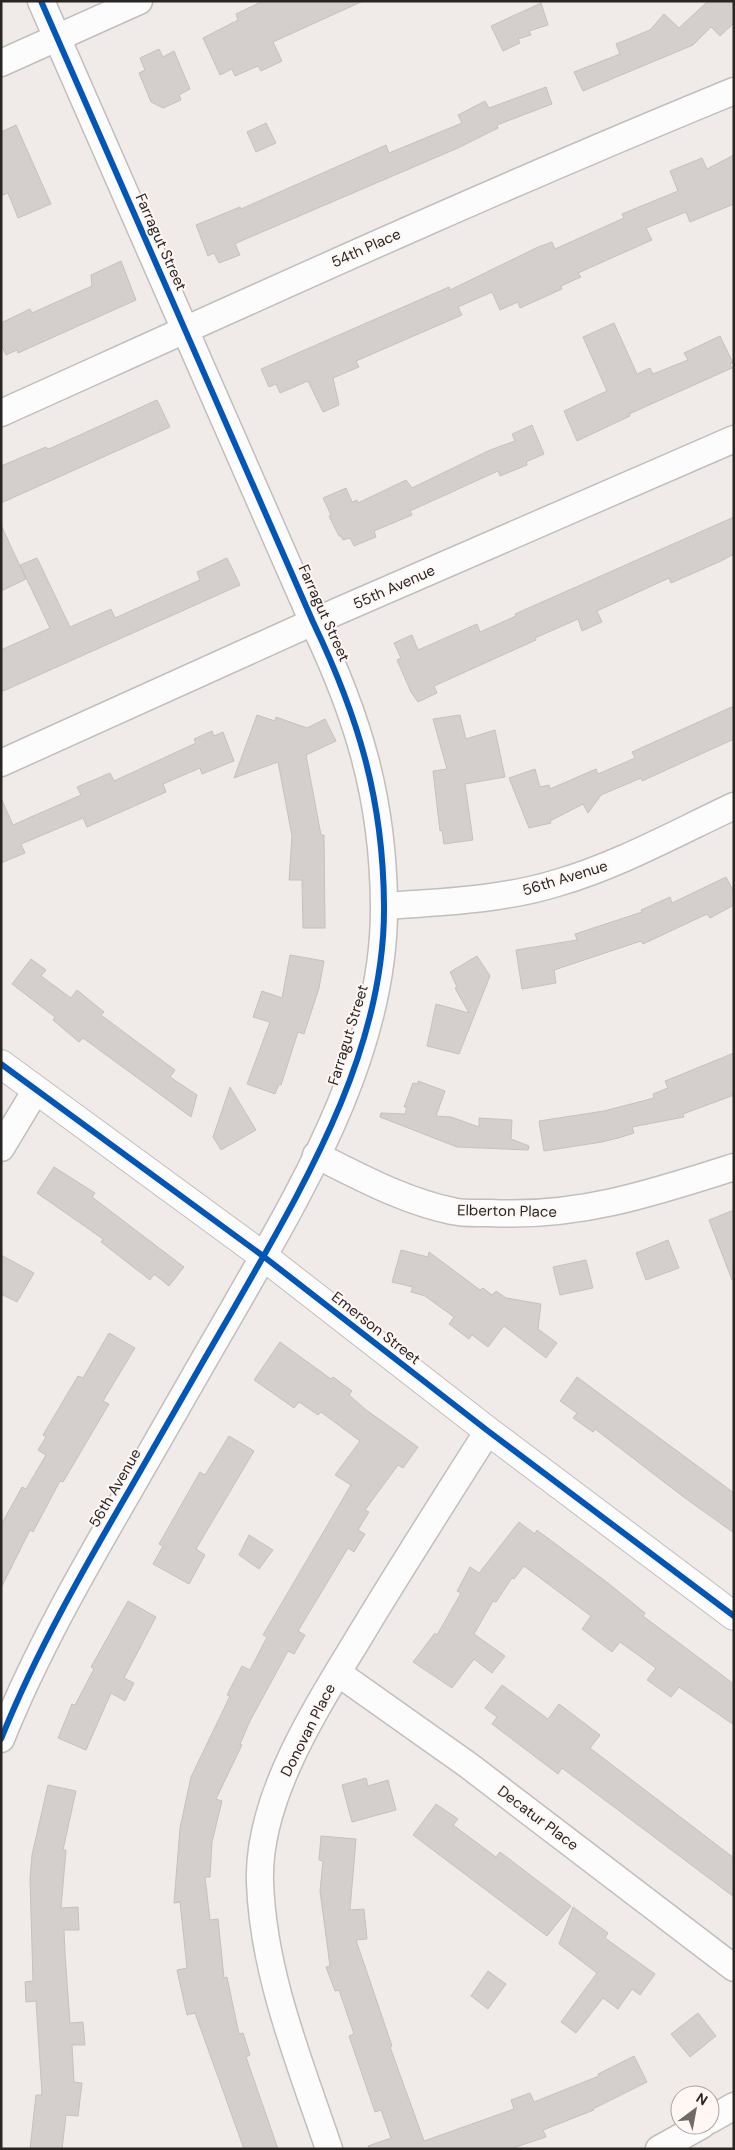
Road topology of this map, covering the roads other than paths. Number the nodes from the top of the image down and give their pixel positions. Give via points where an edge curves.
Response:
1 (41, 1) edge
2 (139, 1) edge
3 (57, 38) junction
4 (1, 63) edge
5 (734, 90) edge
6 (186, 330) junction
7 (1, 413) edge
8 (734, 439) edge
9 (313, 622) junction
10 (1, 763) edge
11 (734, 806) edge
12 (384, 906) junction
13 (1, 1064) edge
14 (36, 1090) junction
15 (1, 1148) edge
16 (316, 1155) junction
17 (734, 1167) edge
18 (263, 1256) junction
19 (488, 1432) junction
20 (734, 1616) edge
21 (338, 1672) junction
22 (1, 1739) edge
23 (734, 1968) edge
24 (734, 2106) edge
25 (720, 2114) edge
26 (684, 2135) edge
27 (329, 2149) edge
28 (659, 2149) edge

1 - 3 street, Farragut Street
2 - 3 street
3 - 4 street
3 - 6 street, Farragut Street
5 - 6 street, 54th Place via 397,234
6 - 7 street, 54th Place
6 - 9 street, Farragut Street
8 - 9 street, 55th Avenue
9 - 10 street, 55th Avenue
9 - 12 street, Farragut Street via 339,677 359,732 379,830
11 - 12 street, 56th Avenue via 615,862 557,883 510,894
12 - 16 street, Farragut Street via 372,1011 340,1102
13 - 14 street, Emerson Street
14 - 15 street
14 - 18 street, Emerson Street
16 - 17 street, Elberton Place via 401,1196 453,1212 510,1214 562,1212 621,1201
16 - 18 street, Farragut Street
18 - 19 street, Emerson Street
18 - 22 street, 56th Avenue via 88,1563 24,1682
19 - 20 street, Emerson Street
19 - 21 street, Donovan Place
21 - 23 street, Decatur Place via 460,1759
21 - 27 street, Donovan Place via 292,1755 278,1790 265,1837 260,1880 269,1956
24 - 25 street
26 - 28 street

